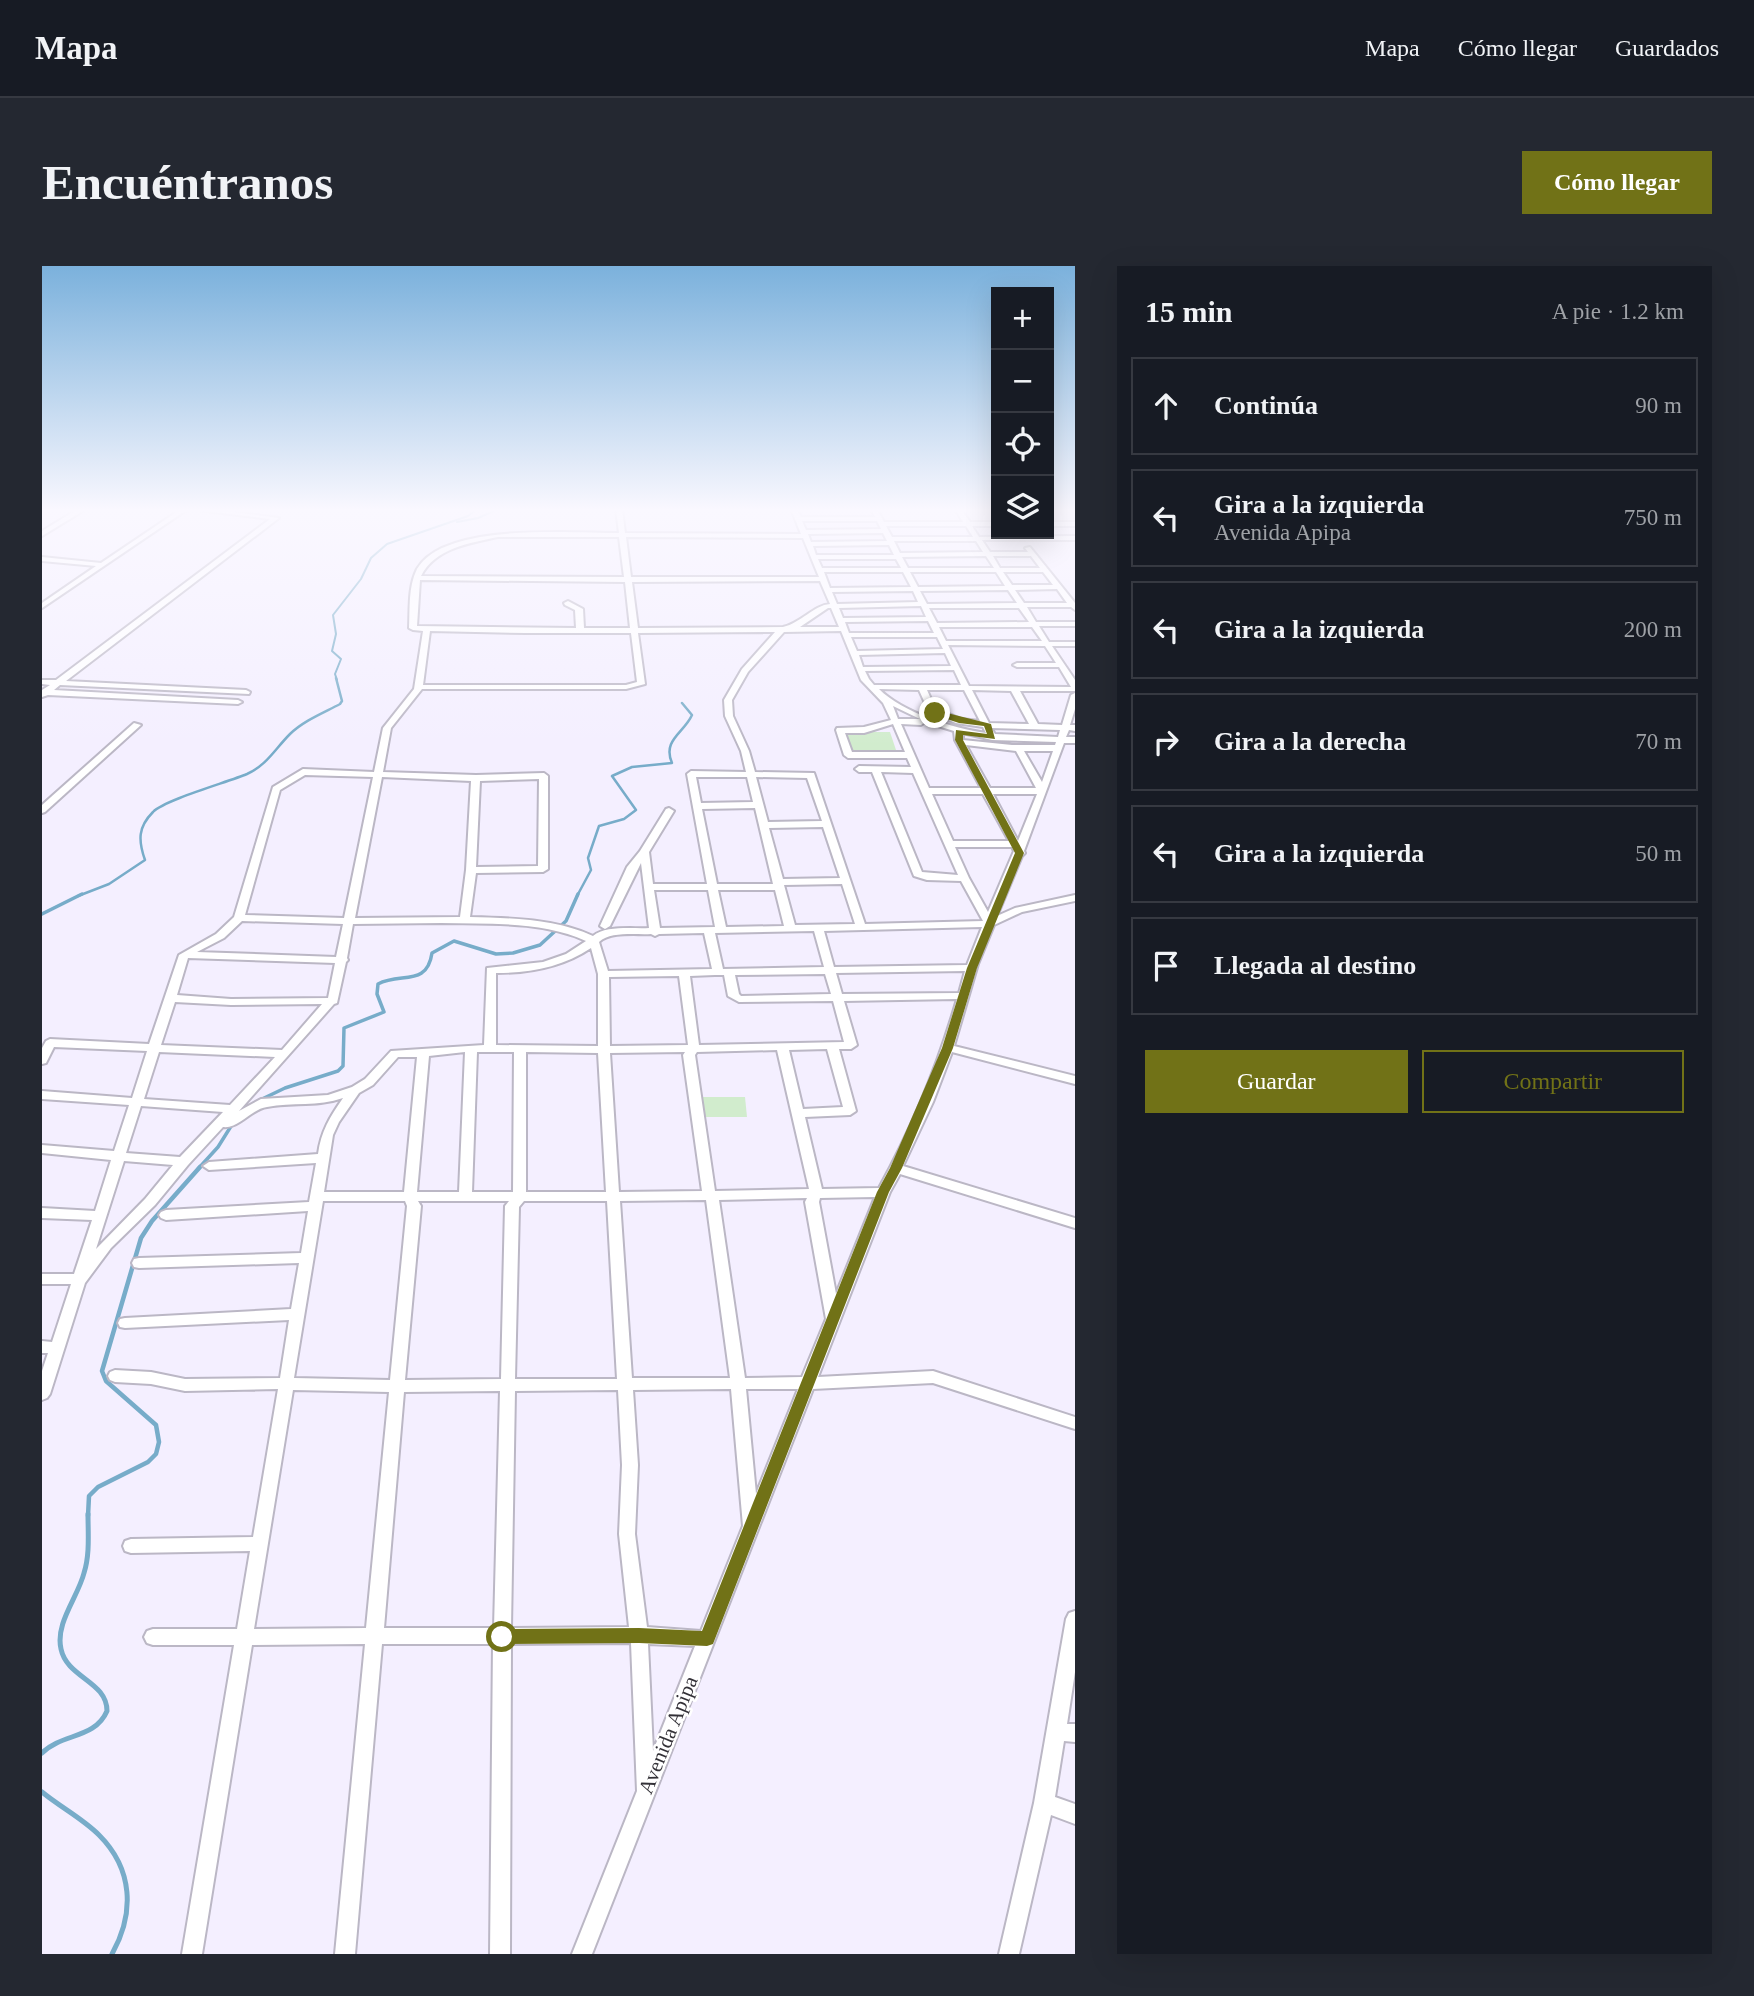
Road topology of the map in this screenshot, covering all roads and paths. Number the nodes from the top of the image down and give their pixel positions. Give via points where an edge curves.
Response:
1 (1059, 587) edge
2 (69, 588) edge
3 (183, 588) edge
4 (416, 588) edge
5 (629, 588) edge
6 (1010, 588) junction
7 (1021, 588) edge
8 (915, 589) junction
9 (826, 590) joint
10 (868, 590) joint
11 (568, 603) dead end
12 (834, 605) junction
13 (924, 605) junction
14 (1022, 605) junction
15 (42, 606) edge
16 (1074, 607) edge
17 (841, 620) junction
18 (933, 622) junction
19 (1035, 624) junction
20 (1075, 624) edge
21 (427, 629) junction
22 (633, 630) junction
23 (781, 630) junction
24 (580, 631) junction
25 (847, 632) junction
26 (939, 635) junction
27 (1047, 644) junction
28 (1075, 644) edge
29 (946, 647) junction
30 (855, 653) junction
31 (1061, 664) junction
32 (1017, 665) dead end
33 (957, 668) junction
34 (860, 669) junction
35 (42, 682) edge
36 (58, 682) junction
37 (418, 687) junction
38 (873, 687) junction
39 (922, 687) junction
40 (1075, 687) edge
41 (968, 688) junction
42 (1014, 688) junction
43 (246, 692) dead end
44 (43, 693) edge
45 (1075, 695) edge
46 (884, 698) junction
47 (238, 702) dead end
48 (895, 721) junction
49 (959, 721) joint
50 (987, 724) junction
51 (137, 725) dead end
52 (942, 726) junction
53 (1035, 727) junction
54 (1070, 728) edge
55 (959, 736) junction
56 (992, 737) junction
57 (1075, 740) edge
58 (1060, 744) junction
59 (1019, 749) junction
60 (909, 755) junction
61 (859, 769) dead end
62 (876, 770) junction
63 (916, 770) junction
64 (751, 775) junction
65 (377, 776) junction
66 (477, 778) junction
67 (925, 791) junction
68 (1042, 791) junction
69 (987, 793) junction
70 (758, 805) junction
71 (696, 806) junction
72 (42, 810) edge
73 (669, 811) dead end
74 (827, 824) junction
75 (763, 825) junction
76 (949, 844) junction
77 (1017, 848) junction
78 (644, 852) junction
79 (471, 870) junction
80 (964, 878) junction
81 (845, 881) junction
82 (778, 884) junction
83 (649, 887) junction
84 (712, 888) junction
85 (1075, 898) edge
86 (239, 918) junction
87 (465, 920) junction
88 (351, 921) junction
89 (989, 923) junction
90 (605, 926) dead end
91 (861, 927) junction
92 (790, 928) junction
93 (818, 928) junction
94 (715, 930) junction
95 (655, 933) junction
96 (594, 941) junction
97 (184, 955) junction
98 (343, 960) junction
99 (972, 968) junction
100 (829, 970) junction
101 (723, 973) junction
102 (603, 974) junction
103 (684, 974) junction
104 (964, 996) junction
105 (837, 997) junction
106 (171, 998) junction
107 (329, 1003) junction
108 (832, 1045) junction
109 (782, 1046) junction
110 (153, 1048) junction
111 (471, 1048) junction
112 (490, 1048) junction
113 (694, 1048) junction
114 (948, 1048) junction
115 (520, 1049) junction
116 (604, 1049) junction
117 (423, 1053) junction
118 (285, 1054) junction
119 (42, 1060) edge
120 (1075, 1080) edge
121 (355, 1090) junction
122 (42, 1095) edge
123 (136, 1102) junction
124 (234, 1109) junction
125 (799, 1113) junction
126 (205, 1139) junction
127 (42, 1149) edge
128 (119, 1155) junction
129 (323, 1158) junction
130 (183, 1162) junction
131 (209, 1166) dead end
132 (896, 1168) junction
133 (816, 1192) junction
134 (883, 1192) junction
135 (709, 1194) junction
136 (410, 1197) junction
137 (615, 1197) junction
138 (465, 1198) junction
139 (519, 1198) junction
140 (316, 1201) junction
141 (42, 1213) edge
142 (166, 1215) dead end
143 (100, 1216) junction
144 (1075, 1223) edge
145 (305, 1258) junction
146 (139, 1263) dead end
147 (42, 1279) edge
148 (81, 1279) junction
149 (295, 1314) junction
150 (833, 1319) junction
151 (125, 1323) dead end
152 (49, 1348) edge
153 (115, 1376) dead end
154 (807, 1383) junction
155 (738, 1384) junction
156 (284, 1385) junction
157 (507, 1385) junction
158 (625, 1385) junction
159 (397, 1386) junction
160 (42, 1394) edge
161 (1075, 1423) edge
162 (750, 1528) junction
163 (258, 1544) junction
164 (131, 1546) dead end
165 (1075, 1619) edge
166 (639, 1635) junction
167 (373, 1636) junction
168 (153, 1637) dead end
169 (243, 1637) junction
170 (502, 1637) junction
171 (707, 1639) junction
172 (1065, 1733) edge
173 (645, 1791) junction
174 (1044, 1803) junction
175 (1075, 1814) edge
176 (192, 1954) edge
177 (345, 1954) edge
178 (500, 1954) edge
179 (582, 1954) edge
180 (1009, 1954) edge

1 - 16 street
2 - 15 street
3 - 36 street
4 - 21 street via 413,628
5 - 22 street
6 - 7 street
6 - 8 street
6 - 14 street
8 - 10 street
8 - 13 street
9 - 10 street
9 - 12 street
11 - 24 street via 579,609
12 - 13 street
12 - 17 street
12 - 23 street
13 - 14 street
13 - 18 street
14 - 16 street
14 - 19 street
17 - 18 street
17 - 25 street
18 - 19 street
18 - 26 street
19 - 20 street
19 - 27 street
21 - 24 street
21 - 37 street
22 - 23 street
22 - 24 street
22 - 37 street via 638,685
23 - 25 street
23 - 64 street via 745,671 728,701
25 - 26 street
25 - 30 street
26 - 29 street
27 - 28 street
27 - 29 street
27 - 31 street
29 - 30 street
29 - 33 street
30 - 34 street
31 - 32 street
31 - 40 street
33 - 34 street
33 - 41 street
34 - 38 street
35 - 36 street
36 - 43 street
36 - 44 street
37 - 65 street via 387,728
38 - 39 street
38 - 46 street
39 - 41 street
39 - 49 street via 935,713
40 - 42 street
41 - 42 street
41 - 50 street
42 - 53 street
44 - 47 street
45 - 54 street, Avenida Apipa
46 - 48 street
46 - 52 street
48 - 52 street
48 - 60 street
48 - 60 street via 864,730 840,730 848,755
49 - 50 street
50 - 53 street
50 - 56 street
51 - 72 street
52 - 55 street
53 - 54 street
54 - 58 street, Avenida Apipa
55 - 56 street
55 - 59 street
55 - 69 street
56 - 58 street
57 - 58 street
58 - 59 street
58 - 68 street, Avenida Apipa
59 - 68 street
60 - 63 street
61 - 62 street
62 - 63 street
62 - 80 street via 918,874
63 - 67 street
64 - 70 street
64 - 71 street via 691,774
64 - 74 street via 811,775
65 - 66 street
65 - 86 street via 303,772 276,789
65 - 88 street
66 - 79 street
66 - 79 street via 544,776 543,869
67 - 69 street
67 - 76 street
68 - 69 street
68 - 77 street, Avenida Apipa
69 - 77 street
70 - 71 street
70 - 75 street
71 - 84 street
73 - 78 street
74 - 75 street
74 - 81 street
75 - 82 street
76 - 77 street
76 - 80 street
77 - 89 street, Avenida Apipa
78 - 83 street
78 - 90 street via 632,867
79 - 87 street
80 - 89 street
81 - 82 street
81 - 91 street
82 - 84 street
82 - 92 street
83 - 84 street
83 - 95 street
84 - 94 street
85 - 89 street via 1020,910
86 - 88 street
86 - 97 street via 220,936
87 - 88 street
87 - 96 street via 561,928
88 - 98 street
89 - 91 street
89 - 99 street, Avenida Apipa
91 - 93 street
92 - 93 street
92 - 94 street
93 - 100 street
94 - 95 street
94 - 101 street
95 - 96 street via 609,933
96 - 102 street
96 - 112 street via 579,953 538,968 491,970
97 - 98 street
97 - 106 street
98 - 107 street via 335,998
99 - 100 street
99 - 104 street, Avenida Apipa
100 - 101 street
100 - 105 street
101 - 103 street
101 - 105 street via 735,998
102 - 103 street
102 - 116 street
103 - 113 street
104 - 105 street
104 - 114 street, Avenida Apipa
105 - 108 street via 851,1045
106 - 107 street
106 - 110 street
107 - 118 street
108 - 109 street
108 - 125 street via 850,1111
109 - 113 street
109 - 125 street
110 - 118 street
110 - 119 street via 50,1043
110 - 123 street
111 - 112 street
111 - 117 street
111 - 138 street
112 - 115 street
113 - 116 street
113 - 135 street via 689,1055
114 - 120 street
114 - 132 street, Avenida Apipa
115 - 116 street
115 - 139 street
116 - 137 street
117 - 121 street via 395,1054
117 - 136 street
118 - 124 street
121 - 126 street via 328,1099 255,1105
121 - 129 street via 329,1128
122 - 123 street
123 - 124 street
123 - 128 street
124 - 126 street
125 - 133 street
126 - 130 street
127 - 128 street
128 - 130 street
128 - 143 street
129 - 131 street
129 - 140 street
130 - 148 street
132 - 134 street, Avenida Apipa
132 - 144 street
133 - 134 street
133 - 135 street
133 - 150 street via 812,1202
134 - 150 street, Avenida Apipa
135 - 137 street
135 - 155 street
136 - 138 street
136 - 140 street
136 - 159 street via 414,1206
137 - 139 street
137 - 158 street
138 - 139 street
139 - 157 street via 512,1206
140 - 142 street
140 - 145 street
141 - 143 street
143 - 148 street
145 - 146 street
145 - 149 street
147 - 148 street
148 - 152 street
149 - 151 street
149 - 156 street
150 - 154 street, Avenida Apipa
152 - 160 street
153 - 156 street via 185,1385
154 - 155 street
154 - 161 street via 933,1377
154 - 162 street, Avenida Apipa
155 - 158 street
155 - 162 street
156 - 159 street
156 - 163 street
157 - 158 street
157 - 159 street
157 - 170 street
158 - 166 street via 630,1465 627,1534
159 - 167 street
162 - 171 street, Avenida Apipa
163 - 164 street
163 - 169 street
165 - 172 street
166 - 170 street
166 - 171 street
166 - 173 street
167 - 169 street
167 - 170 street
167 - 177 street
168 - 169 street
169 - 176 street
170 - 178 street
171 - 173 street, Avenida Apipa
172 - 174 street
173 - 179 street, Avenida Apipa
174 - 175 street
174 - 180 street

